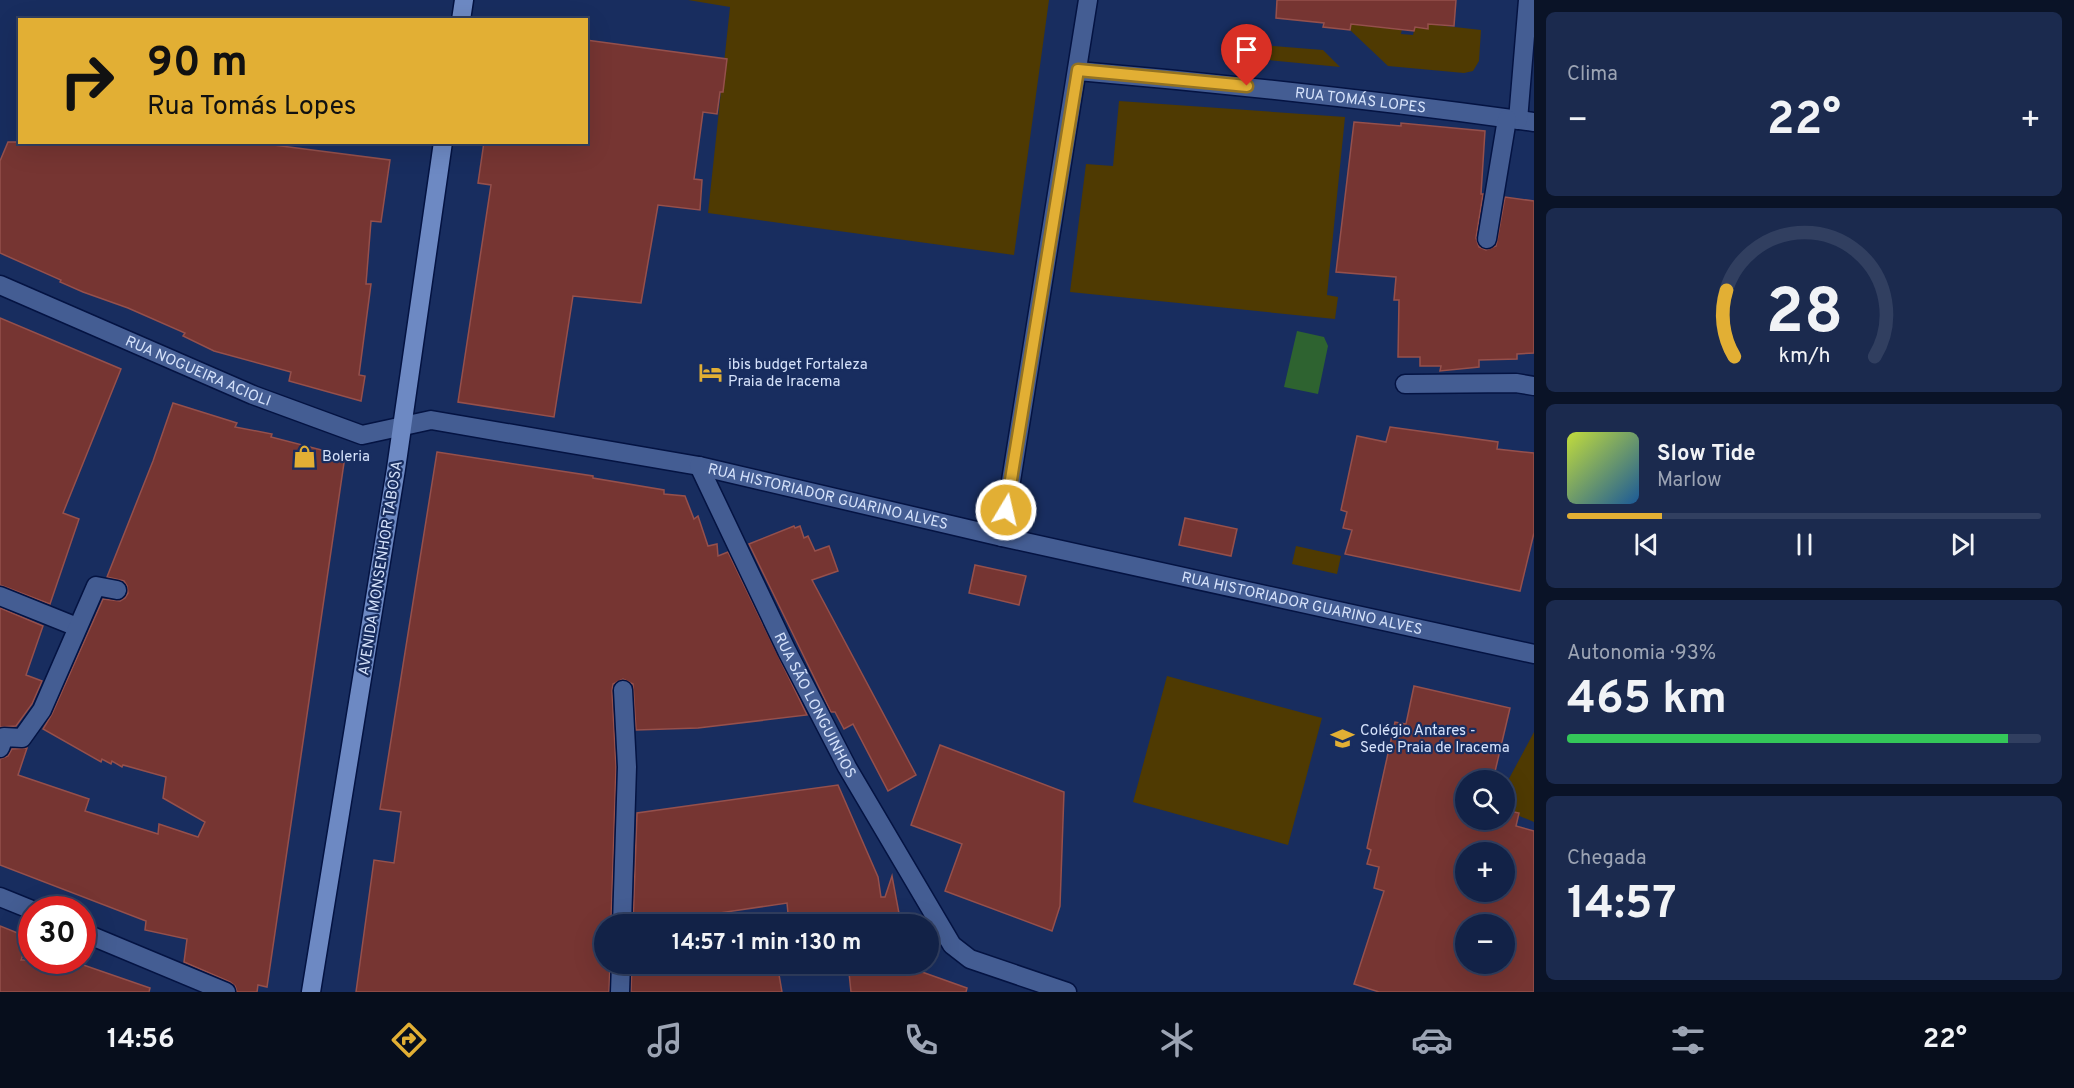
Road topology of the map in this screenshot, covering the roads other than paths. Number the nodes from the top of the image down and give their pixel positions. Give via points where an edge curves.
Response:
1 (464, 0) edge
2 (1088, 0) edge
3 (1528, 0) edge
4 (461, 18) edge
5 (1078, 70) junction
6 (1520, 120) edge
7 (443, 144) edge
8 (1487, 239) dead end
9 (0, 285) edge
10 (1406, 384) dead end
11 (1534, 386) edge
12 (402, 426) junction
13 (699, 466) junction
14 (1002, 537) junction
15 (117, 590) dead end
16 (0, 596) edge
17 (77, 627) junction
18 (1534, 654) edge
19 (623, 690) dead end
20 (0, 748) edge
21 (0, 897) edge
22 (18, 904) edge
23 (622, 914) edge
24 (96, 938) edge
25 (621, 974) edge
26 (226, 992) edge
27 (312, 992) edge
28 (620, 992) edge
29 (1067, 992) edge

1 - 4 main road
2 - 5 street
3 - 6 street
5 - 6 street, RUA TOMÁS LOPES via 1203,81
5 - 14 street
6 - 8 street
7 - 12 main road, AVENIDA MONSENHOR TABOSA
9 - 12 street, RUA NOGUEIRA ACIOLI via 253,395 362,435
10 - 11 street
12 - 13 street, RUA HISTORIADOR GUARINO ALVES via 430,420
12 - 27 main road, AVENIDA MONSENHOR TABOSA
13 - 14 street, RUA HISTORIADOR GUARINO ALVES
13 - 29 street, RUA SÃO LONGUINHOS via 842,756 951,945 970,959
14 - 18 street, RUA HISTORIADOR GUARINO ALVES
15 - 17 street via 96,586
16 - 17 street
17 - 20 street via 42,710 22,738 4,737
19 - 23 street via 627,767
21 - 22 street
24 - 26 street
25 - 28 street

